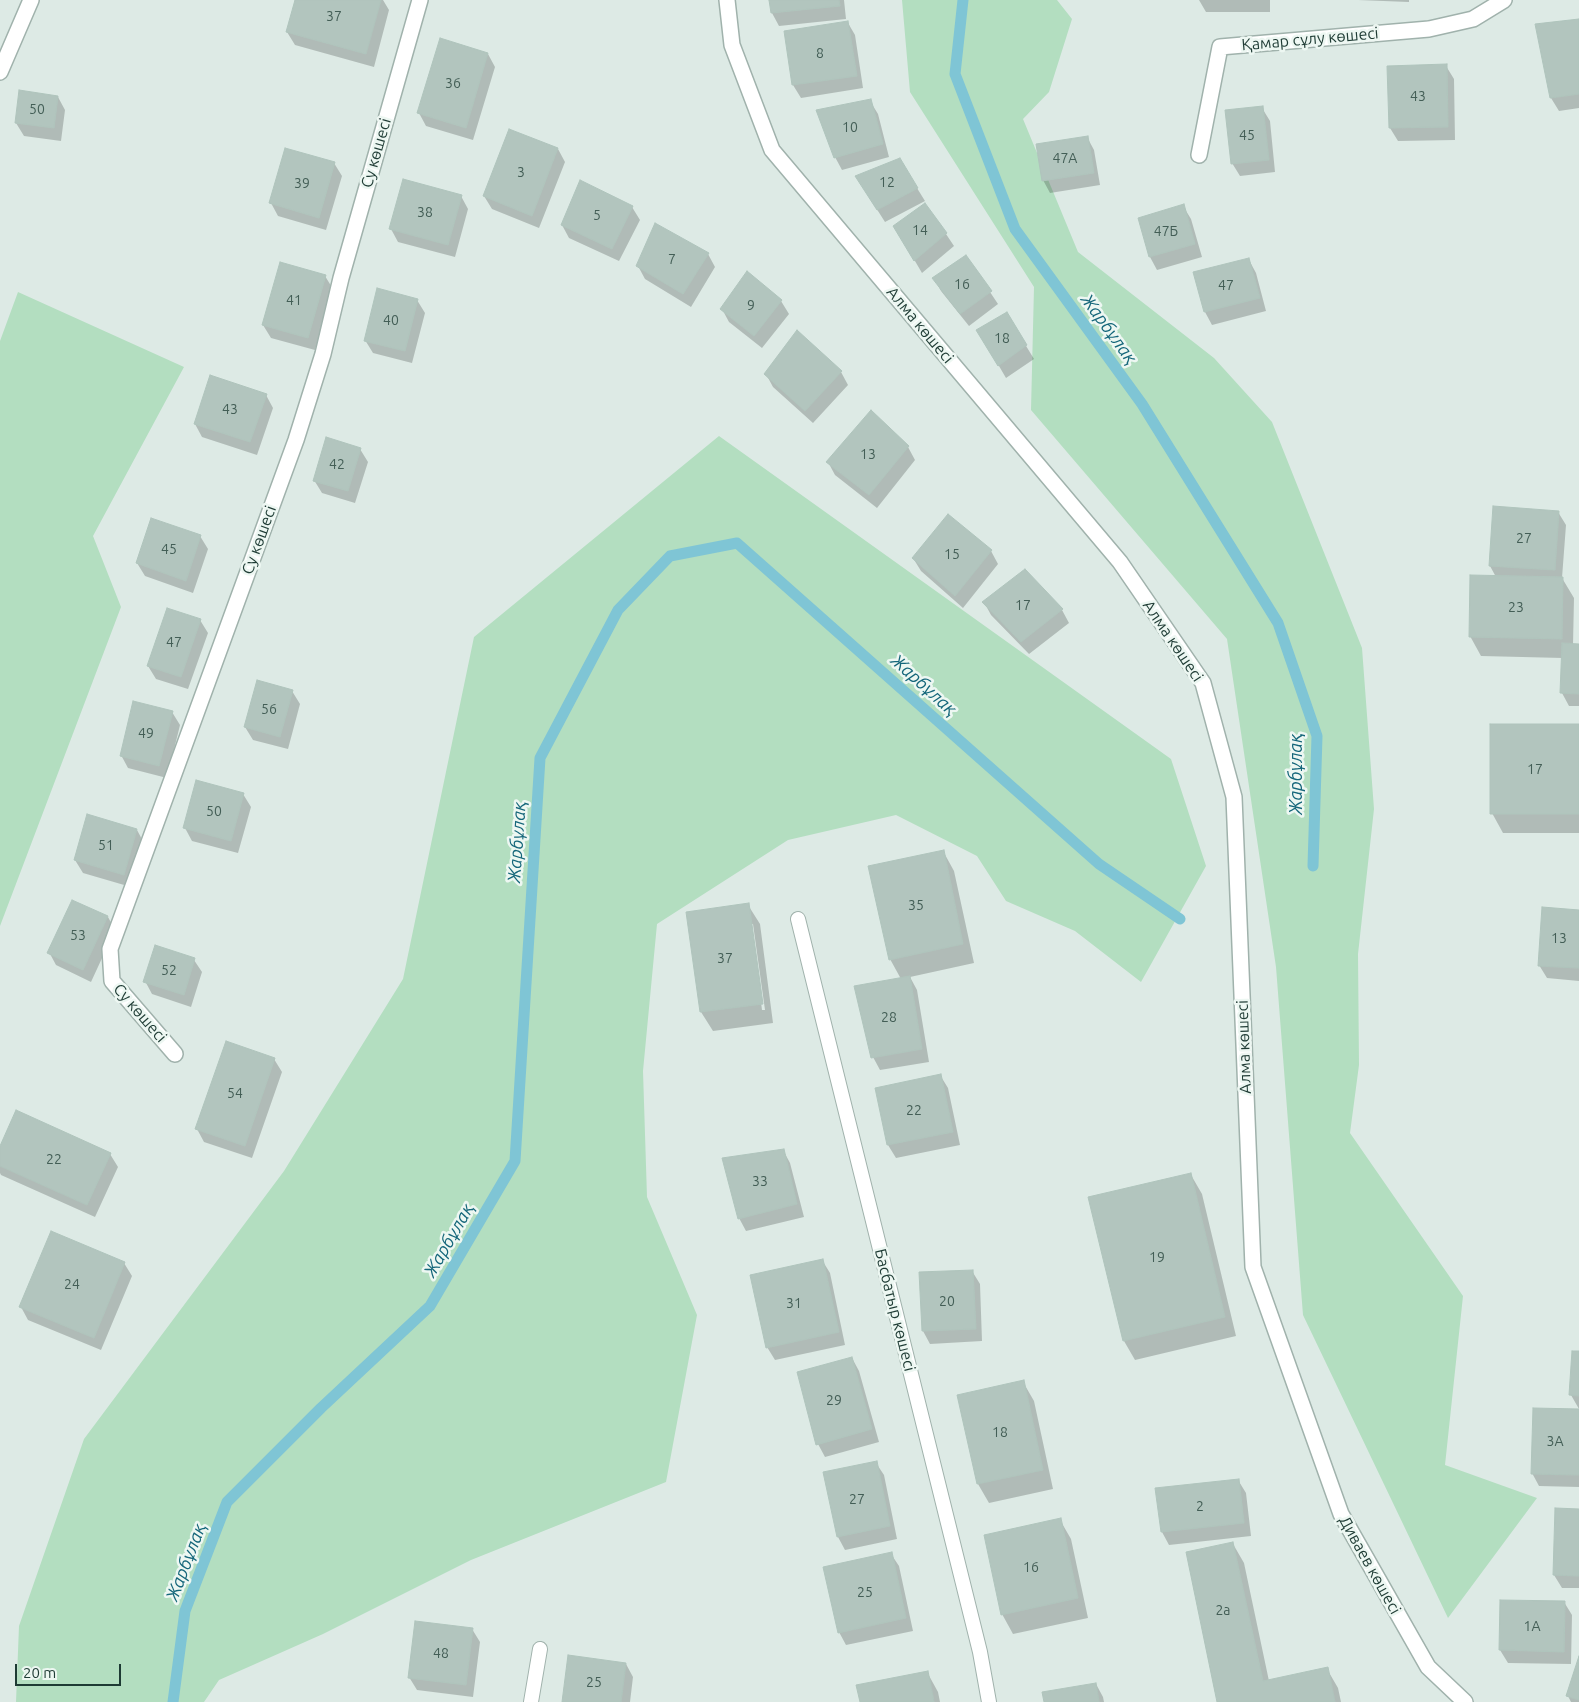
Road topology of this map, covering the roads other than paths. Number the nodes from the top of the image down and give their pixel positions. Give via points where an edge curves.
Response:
1 (31, 0) edge
2 (420, 0) edge
3 (728, 0) edge
4 (1504, 0) edge
5 (0, 72) edge
6 (1199, 155) dead end
7 (798, 919) dead end
8 (175, 1054) dead end
9 (1304, 1410) joint
10 (540, 1649) dead end
11 (531, 1702) edge
12 (989, 1702) edge
13 (1465, 1702) edge

1 - 5 street
2 - 8 street, Су көшесі via 341,278 323,354 296,440 110,949 112,981
3 - 9 street, Алма көшесі via 732,45 772,150 1120,562 1203,684 1234,797 1253,1267
4 - 6 street, Қамар сұлу көшесі via 1473,19 1429,29 1220,47
7 - 12 lane, Басбатыр көшесі via 980,1652
9 - 13 street, Диваев көшесі via 1341,1514 1428,1668
10 - 11 lane

